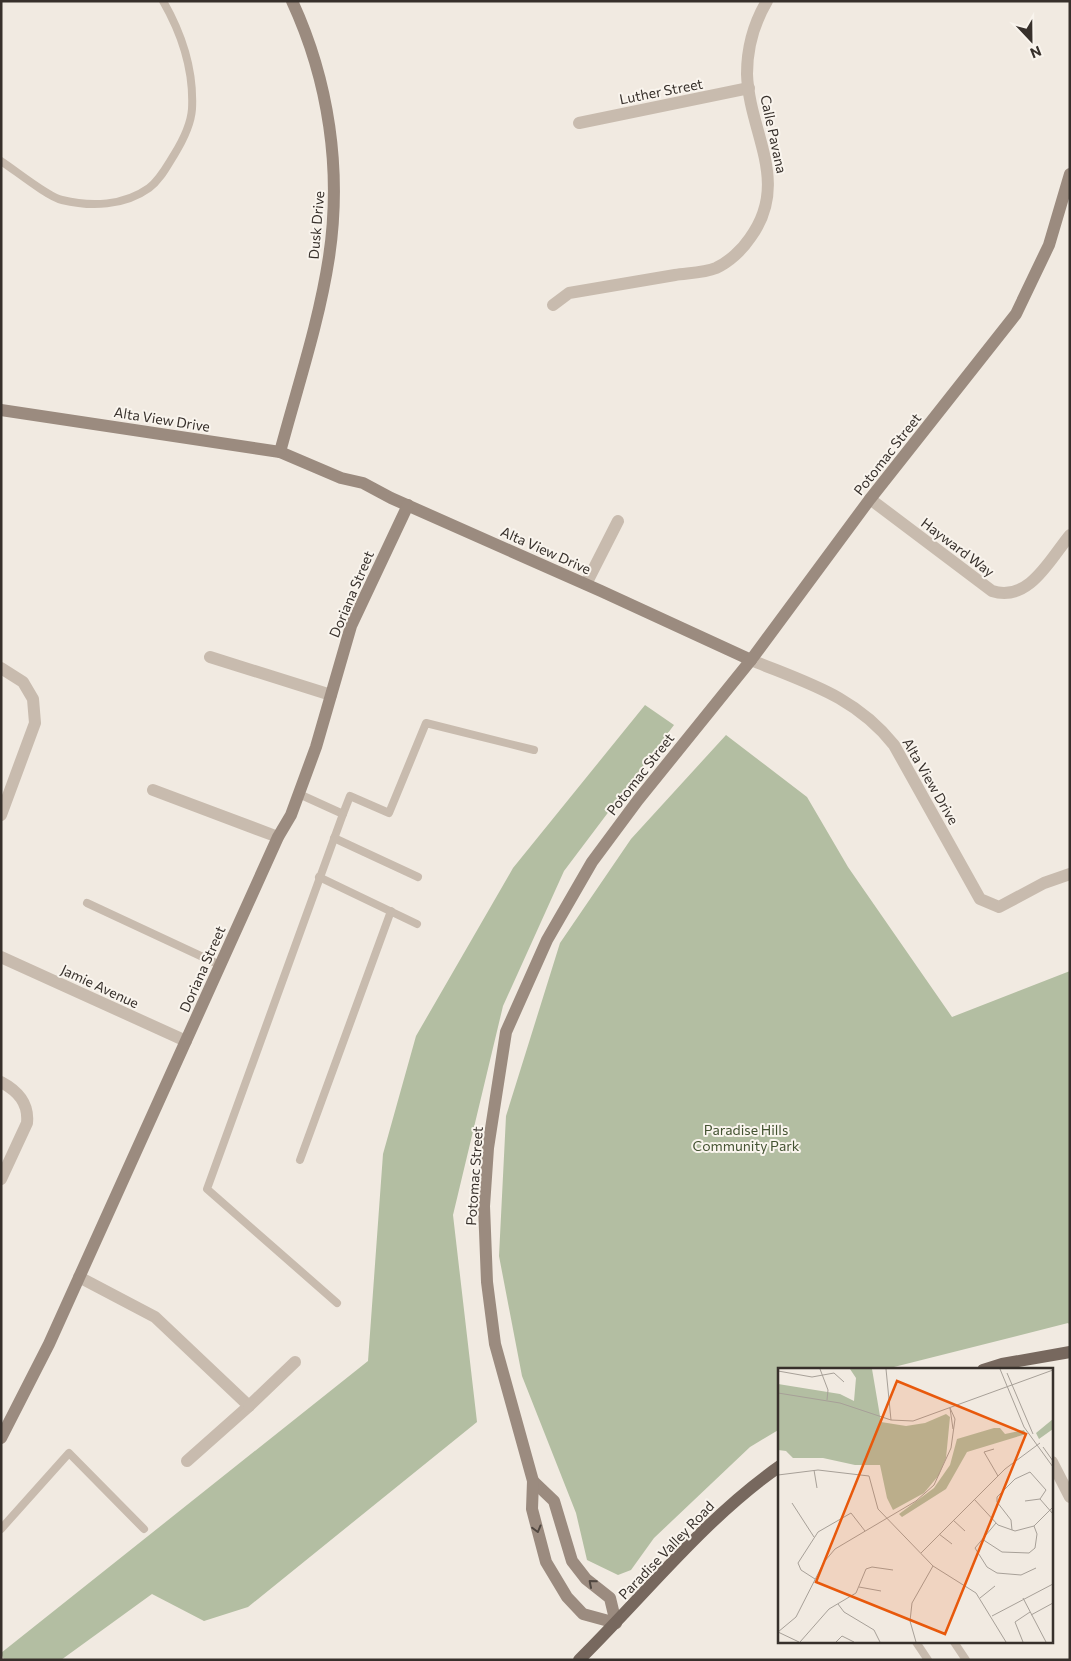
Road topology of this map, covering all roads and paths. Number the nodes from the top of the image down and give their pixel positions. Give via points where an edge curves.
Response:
1 (163, 1) edge
2 (292, 1) edge
3 (767, 1) edge
4 (748, 88) junction
5 (579, 123) dead end
6 (1, 161) edge
7 (1070, 174) edge
8 (553, 305) dead end
9 (1, 410) edge
10 (280, 452) junction
11 (870, 499) junction
12 (408, 505) junction
13 (618, 521) dead end
14 (1070, 535) edge
15 (586, 584) junction
16 (210, 657) dead end
17 (751, 660) junction
18 (1, 668) edge
19 (331, 695) junction
20 (534, 750) dead end
21 (7, 781) edge
22 (153, 790) dead end
23 (299, 794) junction
24 (343, 814) junction
25 (1, 815) edge
26 (278, 836) junction
27 (334, 838) junction
28 (1070, 874) edge
29 (319, 878) junction
30 (418, 878) dead end
31 (87, 903) dead end
32 (391, 911) junction
33 (417, 924) dead end
34 (1, 957) edge
35 (220, 965) junction
36 (186, 1041) junction
37 (1, 1082) edge
38 (300, 1160) dead end
39 (1, 1179) edge
40 (79, 1277) junction
41 (337, 1303) dead end
42 (1070, 1352) edge
43 (295, 1362) dead end
44 (1004, 1367) edge
45 (248, 1406) junction
46 (1, 1438) edge
47 (187, 1461) dead end
48 (1054, 1466) edge
49 (778, 1467) edge
50 (533, 1481) junction
51 (1070, 1497) edge
52 (1, 1529) edge
53 (144, 1529) dead end
54 (616, 1623) junction
55 (917, 1644) edge
56 (955, 1644) edge
57 (579, 1660) edge
58 (928, 1660) edge
59 (966, 1660) edge

1 - 6 lane via 179,30 186,56 192,111 181,144 149,188 120,202 96,205 60,200
2 - 10 street, Dusk Drive via 309,41 325,97 333,151 334,204 324,283
3 - 4 street, Calle Pavana via 749,46
4 - 5 street, Luther Street
4 - 8 street, Calle Pavana via 769,180 763,215 746,244 715,268 570,293
7 - 11 street, Potomac Street via 1049,245 1016,314
9 - 10 street, Alta View Drive
10 - 12 street, Alta View Drive via 362,483
11 - 14 street, Hayward Way via 998,593 1012,594 1027,587
11 - 17 street, Potomac Street
12 - 15 street, Alta View Drive
12 - 19 street, Doriana Street via 350,626
13 - 15 street
15 - 17 street, Alta View Drive
16 - 19 street
17 - 28 street, Alta View Drive via 836,695 885,734 980,899 999,907 1044,883
17 - 50 street, Potomac Street via 592,862 547,940 506,1032 488,1148 484,1206 487,1282 495,1344
18 - 21 street via 23,682 33,699 35,722
19 - 23 street, Doriana Street
20 - 24 lane via 426,723 388,813 350,796
21 - 25 street
22 - 26 street
23 - 24 lane
23 - 26 street, Doriana Street
24 - 27 lane
26 - 35 street, Doriana Street
27 - 29 lane
27 - 30 lane
29 - 32 lane
29 - 41 lane via 207,1189
31 - 35 lane
32 - 33 lane
32 - 38 lane
34 - 36 street, Jamie Avenue
35 - 36 street, Doriana Street
36 - 40 street, Doriana Street
37 - 39 street via 22,1098 27,1117
40 - 45 street via 156,1317
40 - 46 street, Doriana Street
42 - 44 main road
43 - 45 street
45 - 47 street
48 - 51 street
49 - 54 main road, Paradise Valley Road via 753,1485 714,1521
54 -> 50 street via 610,1598 586,1579 572,1561 554,1501
50 -> 54 street, Potomac Street via 532,1509 546,1562 567,1597 583,1614
52 - 53 lane via 69,1453
54 - 57 main road, Paradise Valley Road
55 - 58 lane
56 - 59 lane

